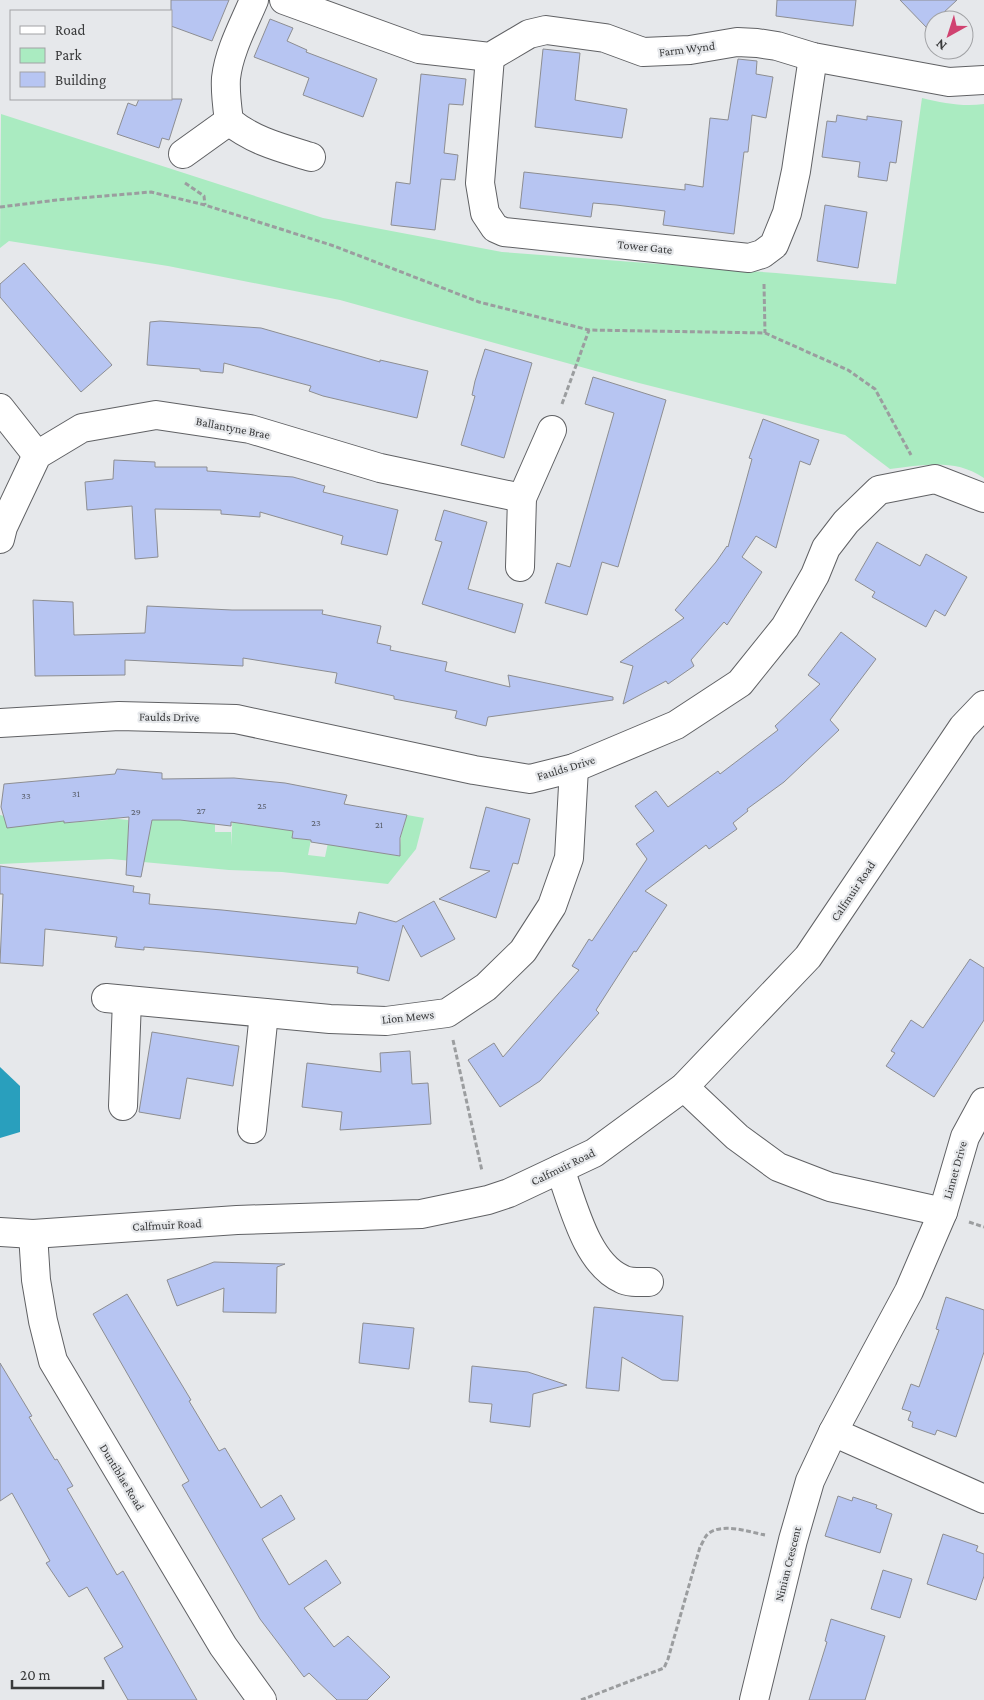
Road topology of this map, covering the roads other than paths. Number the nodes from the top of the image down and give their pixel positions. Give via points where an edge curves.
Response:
1 (254, 0) edge
2 (284, 0) edge
3 (490, 57) junction
4 (813, 57) junction
5 (984, 80) edge
6 (230, 121) junction
7 (183, 154) dead end
8 (310, 157) dead end
9 (0, 408) edge
10 (552, 430) road end
11 (37, 455) junction
12 (522, 498) junction
13 (984, 498) edge
14 (0, 539) edge
15 (520, 567) dead end
16 (984, 705) edge
17 (0, 724) edge
18 (574, 768) junction
19 (264, 1013) junction
20 (684, 1087) junction
21 (984, 1102) edge
22 (123, 1106) dead end
23 (252, 1129) dead end
24 (560, 1169) junction
25 (943, 1212) junction
26 (0, 1232) edge
27 (33, 1234) junction
28 (649, 1282) dead end
29 (833, 1432) junction
30 (984, 1499) edge
31 (262, 1700) edge
32 (754, 1700) edge

1 - 6 street via 226,77
2 - 3 street via 419,49
3 - 4 street, Farm Wynd via 529,34 546,30 605,38 643,52 690,50 737,42 777,46
3 - 4 street, Tower Gate via 480,183 485,213 495,228 504,232 749,258 774,245 786,213 796,171
4 - 5 street, Farm Wynd via 949,82
6 - 7 street
6 - 8 street via 256,139
9 - 11 street
10 - 12 street
11 - 12 street, Ballantyne Brae via 82,428 156,415 250,429 380,468
11 - 14 street
12 - 15 street
13 - 18 street, Faulds Drive via 935,479 879,490 846,522 826,548 815,575 784,627 740,683 676,725
16 - 20 street, Calfmuir Road via 963,726 808,957
17 - 18 street, Faulds Drive via 118,716 236,719 530,779
18 - 19 street, Lion Mews via 569,858 552,906 523,951 486,987 448,1013 386,1021 330,1020
19 - 22 street, Lion Mews via 117,999
19 - 23 street
20 - 24 street, Calfmuir Road via 594,1153
20 - 25 street via 737,1137 778,1167 830,1187
21 - 25 street, Linnet Drive via 964,1137
24 - 27 street, Calfmuir Road via 488,1200 421,1214 227,1221
24 - 28 street via 596,1258 623,1280
25 - 29 street, Ninian Crescent via 909,1291
26 - 27 street, Calfmuir Road
27 - 31 street, Duntiblae Road via 37,1288 53,1361 223,1646
29 - 30 street
29 - 32 street, Ninian Crescent via 810,1481

